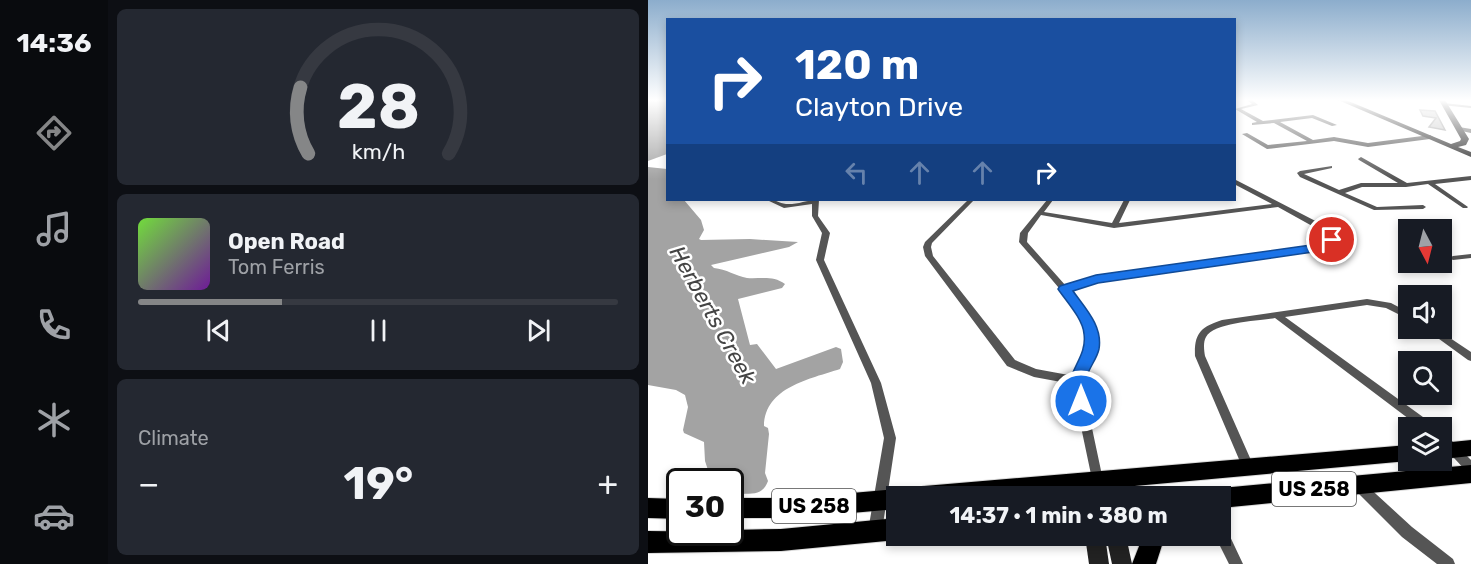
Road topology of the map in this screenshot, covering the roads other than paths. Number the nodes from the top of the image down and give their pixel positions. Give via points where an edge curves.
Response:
1 (1284, 126) edge
2 (1404, 126) edge
3 (1457, 126) edge
4 (1459, 129) junction
5 (1471, 131) edge
6 (1245, 134) dead end
7 (1430, 137) junction
8 (1313, 142) junction
9 (1451, 146) junction
10 (1471, 155) edge
11 (1361, 159) dead end
12 (1329, 167) dead end
13 (1471, 180) edge
14 (1236, 182) edge
15 (1430, 183) junction
16 (1406, 185) junction
17 (1338, 193) junction
18 (772, 201) edge
19 (816, 201) edge
20 (970, 201) edge
21 (1049, 201) edge
22 (1126, 201) edge
23 (1278, 205) junction
24 (1423, 207) dead end
25 (1465, 207) dead end
26 (1040, 213) junction
27 (1114, 226) junction
28 (1471, 256) edge
29 (1453, 258) dead end
30 (1065, 289) junction
31 (1398, 310) edge
32 (1278, 316) junction
33 (1444, 339) edge
34 (1471, 357) edge
35 (1077, 381) junction
36 (1415, 417) edge
37 (1452, 447) edge
38 (1398, 454) edge
39 (1248, 467) junction
40 (1471, 468) edge
41 (1471, 474) edge
42 (1357, 485) junction
43 (888, 486) edge
44 (1097, 486) edge
45 (1129, 486) edge
46 (1231, 497) edge
47 (886, 500) edge
48 (886, 505) edge
49 (648, 508) edge
50 (744, 508) edge
51 (666, 509) edge
52 (886, 530) edge
53 (875, 531) junction
54 (648, 542) edge
55 (1096, 546) edge
56 (1118, 546) edge
57 (1150, 546) edge
58 (1227, 546) edge
59 (1099, 564) edge
60 (1122, 564) edge
61 (1144, 564) edge
62 (1236, 564) edge
63 (1448, 564) edge

1 - 8 street
2 - 7 main road
3 - 4 main road
4 - 5 street
4 - 9 main road via 1464,142
6 - 8 street via 1267,147
7 - 8 street via 1368,145 1339,139
7 - 9 main road
9 - 10 main road
11 - 16 street
12 - 17 street via 1300,173
13 - 15 street
14 - 23 street
15 - 16 street
15 - 25 street
16 - 17 street via 1361,185
17 - 24 street via 1376,209
18 - 19 street via 784,206
19 - 43 street via 815,216 826,233 820,260 876,383 890,438
20 - 35 street via 929,242 929,256 1011,363 1034,373
21 - 26 street
22 - 27 street
23 - 27 street
23 - 30 street via 1326,230 1332,240 1328,245 1096,279
26 - 27 street
26 - 30 street via 1024,233 1023,242
28 - 29 street
30 - 35 street via 1092,334 1091,350
31 - 32 street via 1377,302
32 - 36 street
32 - 39 street via 1222,323 1210,327 1198,341 1200,356
33 - 34 street
35 - 44 street
37 - 40 street
38 - 39 main road, US 258
39 - 45 main road, US 258
41 - 42 main road, US 258
42 - 46 main road, US 258
42 - 63 street
47 - 50 main road, US 258
48 - 53 street
49 - 51 main road
52 - 53 main road, US 258
53 - 54 main road, US 258 via 781,540
55 - 59 main road
56 - 60 main road
57 - 61 main road
58 - 62 street

